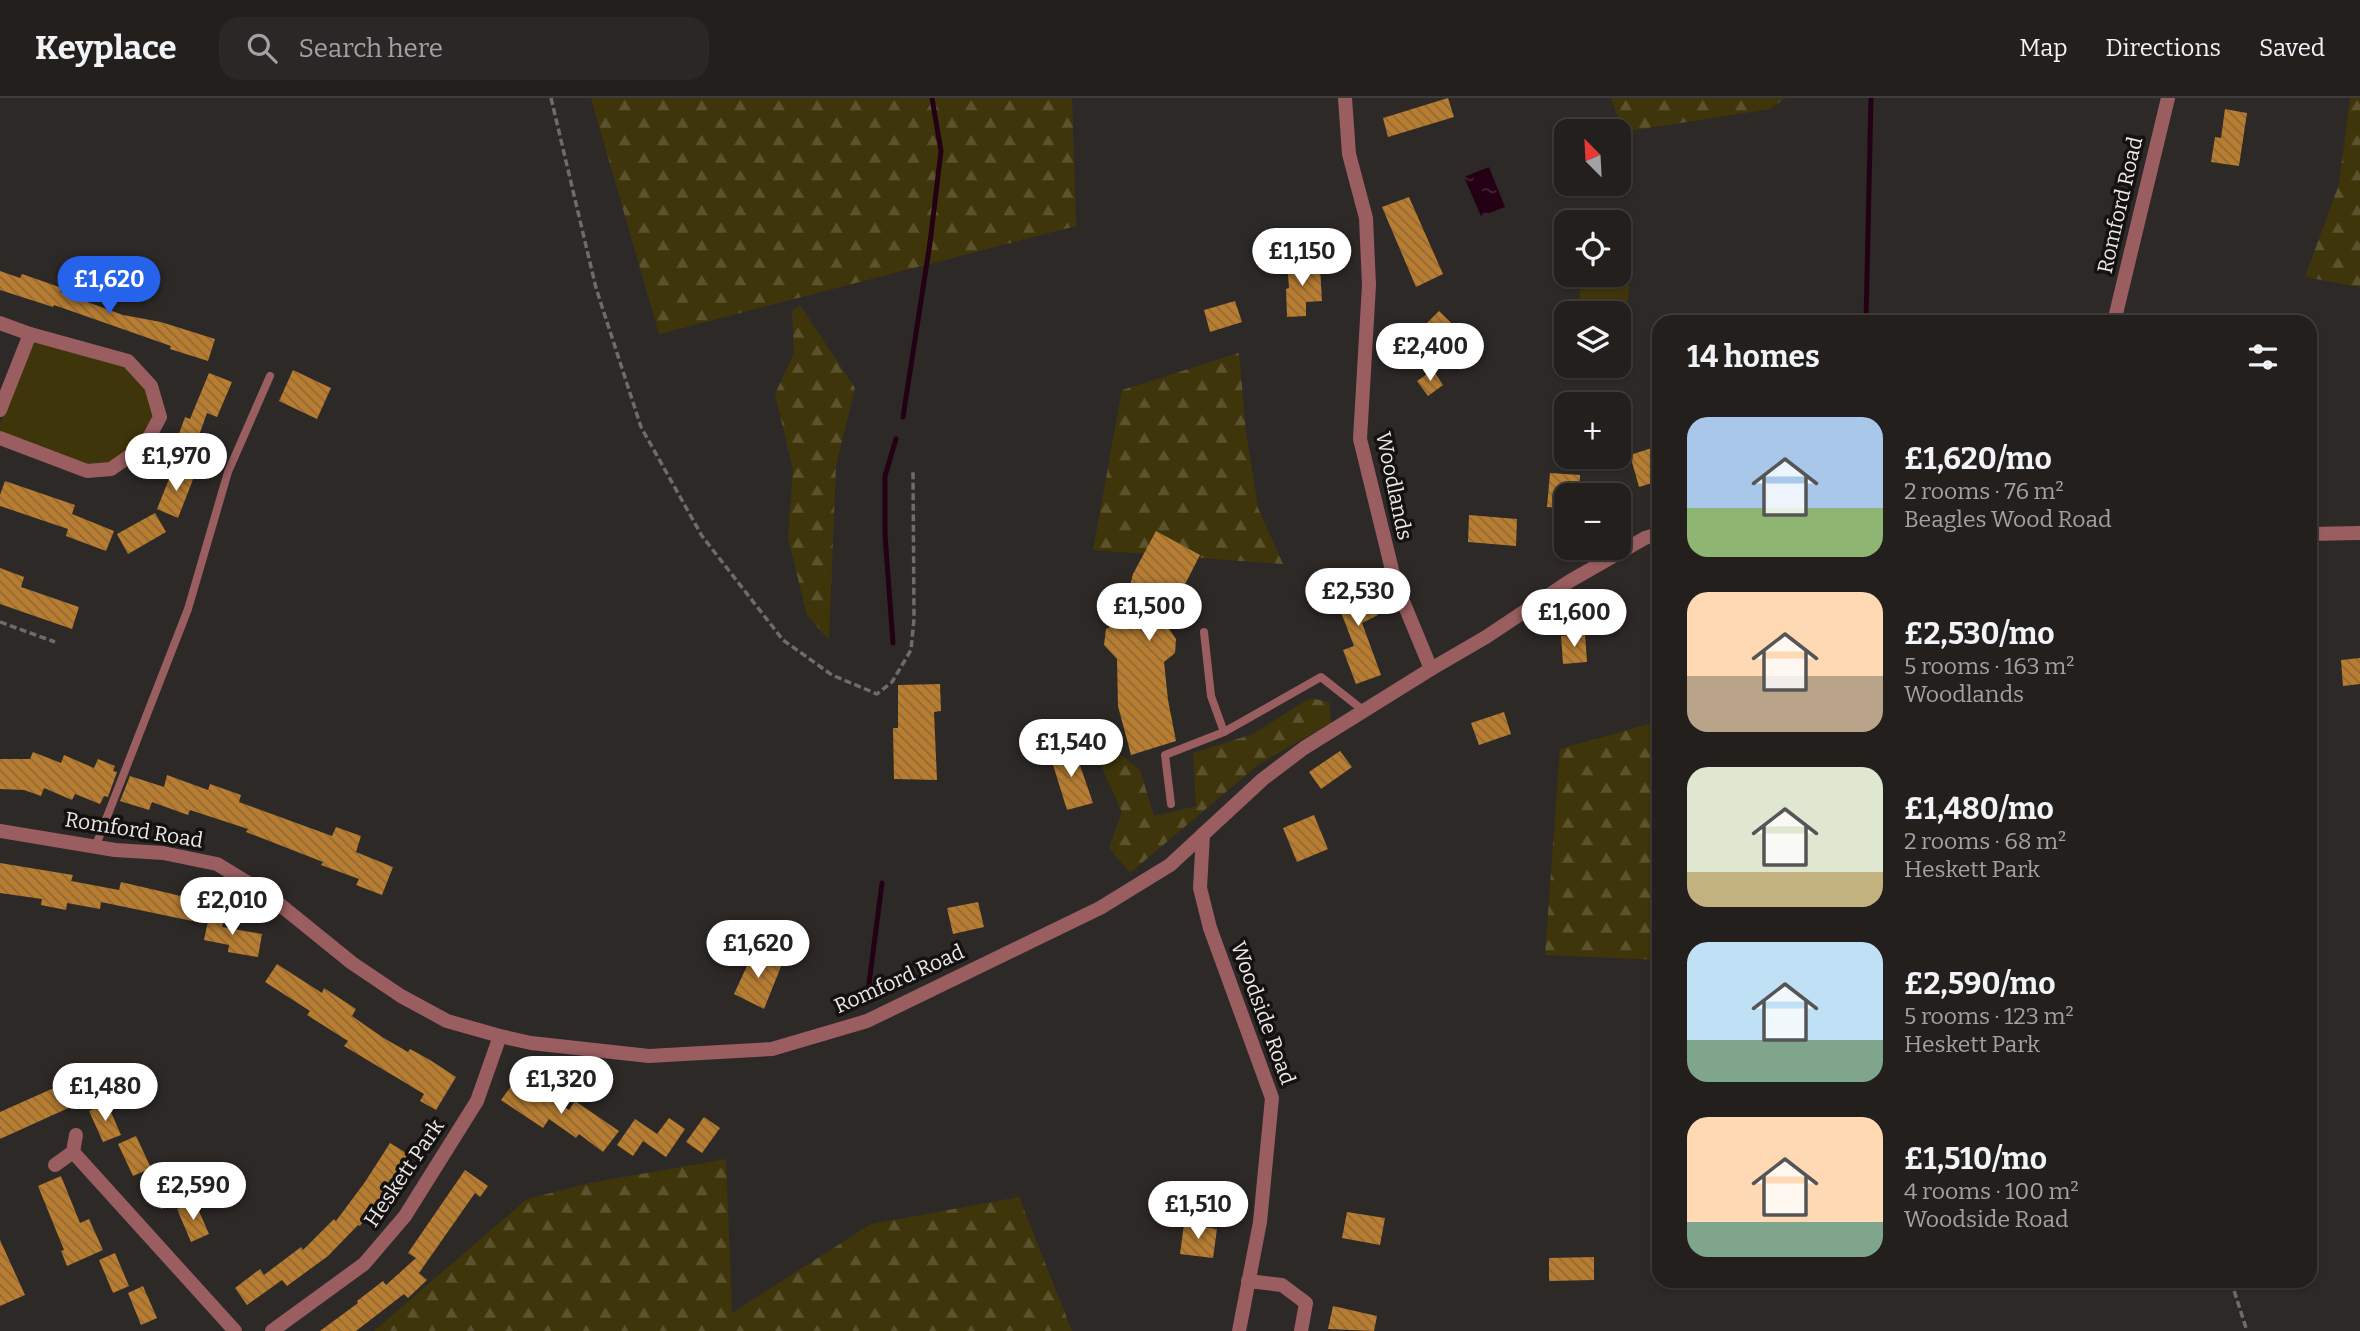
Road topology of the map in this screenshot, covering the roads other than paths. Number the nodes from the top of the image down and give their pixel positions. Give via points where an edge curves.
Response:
1 (1345, 98) edge
2 (2168, 98) edge
3 (2116, 315) edge
4 (0, 323) edge
5 (30, 334) junction
6 (270, 376) dead end
7 (0, 410) edge
8 (0, 438) edge
9 (2360, 533) edge
10 (2317, 534) edge
11 (1652, 536) edge
12 (1205, 632) dead end
13 (1431, 668) junction
14 (1364, 711) junction
15 (1224, 732) junction
16 (1171, 803) dead end
17 (0, 831) edge
18 (1203, 834) junction
19 (96, 845) junction
20 (499, 1036) junction
21 (76, 1135) dead end
22 (73, 1152) junction
23 (55, 1165) dead end
24 (1248, 1281) junction
25 (235, 1331) edge
26 (272, 1331) edge
27 (1240, 1331) edge
28 (1301, 1331) edge

1 - 13 street, Woodlands via 1349,154 1366,218 1369,285 1360,439 1395,582
2 - 3 street, Romford Road
4 - 5 street
5 - 7 street
5 - 8 street via 128,361 151,386 160,417 145,446 111,469 87,471
6 - 19 lane via 228,472 188,609
9 - 10 street
11 - 13 street, Romford Road
12 - 15 lane via 1211,696
13 - 14 street, Romford Road
14 - 15 lane via 1321,677
14 - 18 street, Romford Road via 1263,779
15 - 16 lane via 1165,755
17 - 19 street, Romford Road
18 - 20 street, Romford Road via 1170,866 1100,908 867,1021 772,1049 649,1056
18 - 24 street, Woodside Road via 1200,888 1210,928 1272,1098 1260,1222
19 - 20 street, Romford Road via 218,864 268,895 401,996 447,1021
20 - 26 street, Heskett Park via 477,1101 405,1216 364,1264
21 - 22 street
22 - 23 street
22 - 25 street
24 - 27 street, Woodside Road
24 - 28 street via 1282,1285 1306,1303

